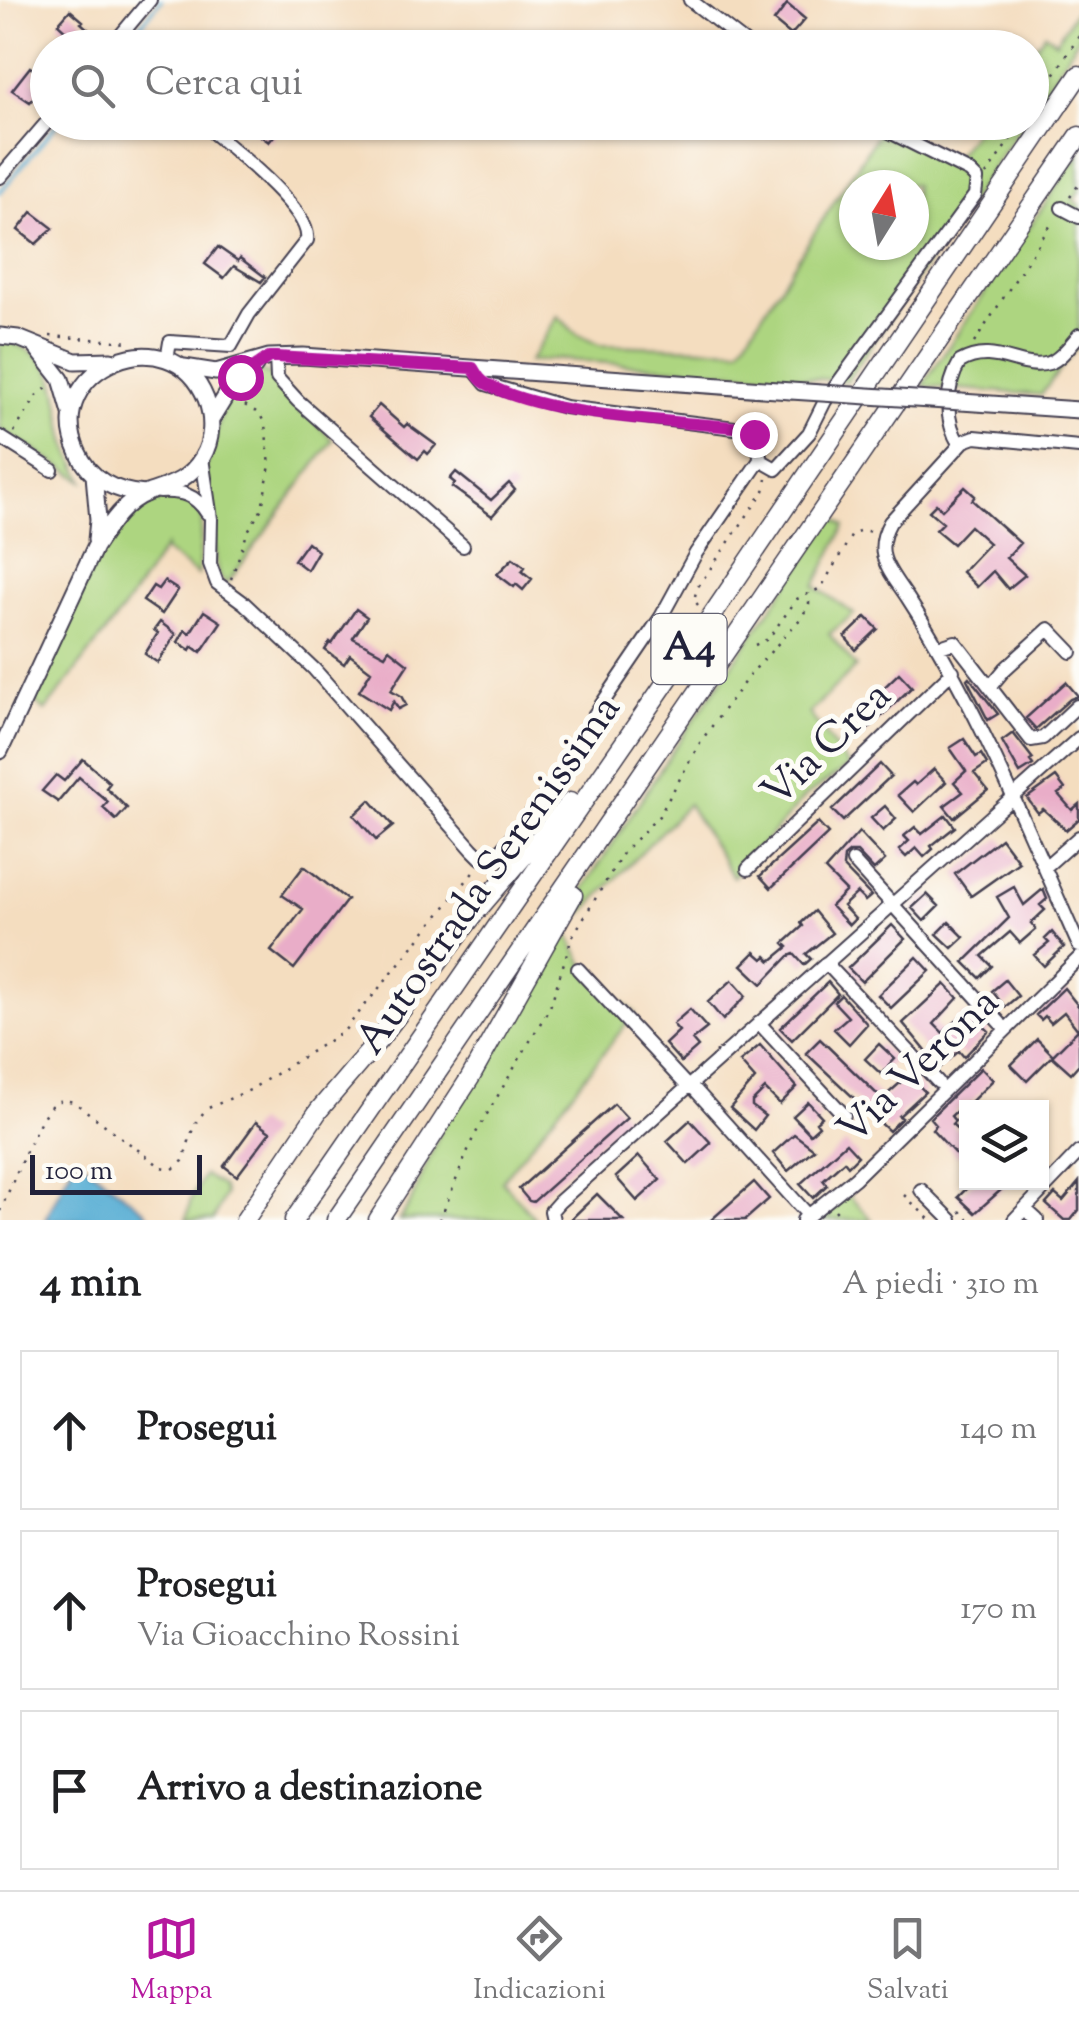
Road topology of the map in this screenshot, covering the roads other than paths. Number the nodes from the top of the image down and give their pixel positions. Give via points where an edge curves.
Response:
1 (150, 0) edge
2 (690, 0) edge
3 (124, 30) edge
4 (729, 30) edge
5 (1079, 75) edge
6 (1049, 119) edge
7 (1079, 136) edge
8 (32, 140) edge
9 (221, 140) edge
10 (907, 140) edge
11 (1035, 140) edge
12 (0, 177) edge
13 (1062, 208) road end
14 (1079, 217) edge
15 (1079, 335) edge
16 (0, 336) edge
17 (40, 341) junction
18 (896, 346) junction
19 (272, 357) junction
20 (118, 359) junction
21 (173, 363) junction
22 (473, 368) junction
23 (1079, 410) edge
24 (72, 418) junction
25 (211, 420) junction
26 (4, 440) edge
27 (960, 445) junction
28 (1079, 447) edge
29 (202, 458) junction
30 (766, 464) junction
31 (52, 470) dead end
32 (94, 475) junction
33 (151, 492) junction
34 (211, 520) junction
35 (463, 546) dead end
36 (94, 547) junction
37 (940, 648) junction
38 (1071, 652) dead end
39 (952, 671) junction
40 (990, 687) junction
41 (1078, 706) edge
42 (1079, 738) edge
43 (0, 752) edge
44 (1013, 795) junction
45 (620, 807) junction
46 (1079, 837) edge
47 (853, 861) dead end
48 (1044, 868) junction
49 (748, 869) dead end
50 (891, 904) junction
51 (1079, 946) edge
52 (1079, 958) edge
53 (826, 963) junction
54 (578, 969) dead end
55 (759, 1023) junction
56 (1000, 1023) dead end
57 (938, 1082) dead end
58 (689, 1085) junction
59 (844, 1116) dead end
60 (1079, 1152) edge
61 (921, 1190) dead end
62 (1025, 1209) junction
63 (806, 1218) edge
64 (244, 1220) edge
65 (294, 1220) edge
66 (336, 1220) edge
67 (378, 1220) edge
68 (552, 1220) edge
69 (952, 1220) edge
70 (1014, 1220) edge
71 (1037, 1220) edge

1 - 3 street
2 - 4 street
5 - 6 highway, Autostrada Serenissima / A4
7 - 45 highway, Autostrada Serenissima / A4
8 - 12 street
9 - 21 street via 303,219 307,240 231,346 170,342
10 - 30 street via 977,179 975,196 824,401 809,432 784,464
11 - 18 highway, Autostrada Serenissima / A4
13 - 14 street
15 - 27 street via 1046,364 988,355 957,368 949,423
16 - 17 main road
17 - 20 main road via 76,361
17 - 24 main road
18 - 64 highway via 834,420 563,812 319,1110
18 - 65 highway, Autostrada Serenissima / A4
19 - 21 main road via 216,372
19 - 22 main road
19 - 25 main road via 240,377
19 - 35 street via 289,392
20 - 21 main road via 137,355
20 - 24 main road via 86,382
21 - 25 main road via 202,390
22 - 23 main road, bridge
22 - 30 street via 486,384 565,407 743,428 754,434
24 - 32 main road via 76,449
25 - 29 main road
26 - 31 street
27 - 28 street via 975,437
27 - 37 street, Via Crea via 882,535 890,573
29 - 33 main road via 176,485
29 - 34 street
30 - 34 street via 696,552 559,779 491,858 481,858 314,669 211,574
32 - 33 main road via 118,490
32 - 36 main road
33 - 34 street via 190,496
33 - 36 main road via 118,514
36 - 43 main road
37 - 39 street, Via Crea
37 - 40 street via 955,642
38 - 40 street via 1049,629
39 - 44 street, Via Crea
39 - 49 street, Via Crea
40 - 41 street via 1034,741
42 - 44 street
44 - 48 street, Via Crea
44 - 50 street
45 - 66 highway, Autostrada Serenissima / A4
45 - 67 highway via 496,1034
46 - 48 street
47 - 50 street
48 - 51 street, Via Crea
50 - 53 street
50 - 56 street
52 - 63 street, Via Verona
53 - 55 street
53 - 57 street
54 - 58 street
55 - 58 street
55 - 59 street
58 - 63 street
58 - 68 street via 559,1202
60 - 62 street
61 - 69 street
62 - 70 street
62 - 71 street

